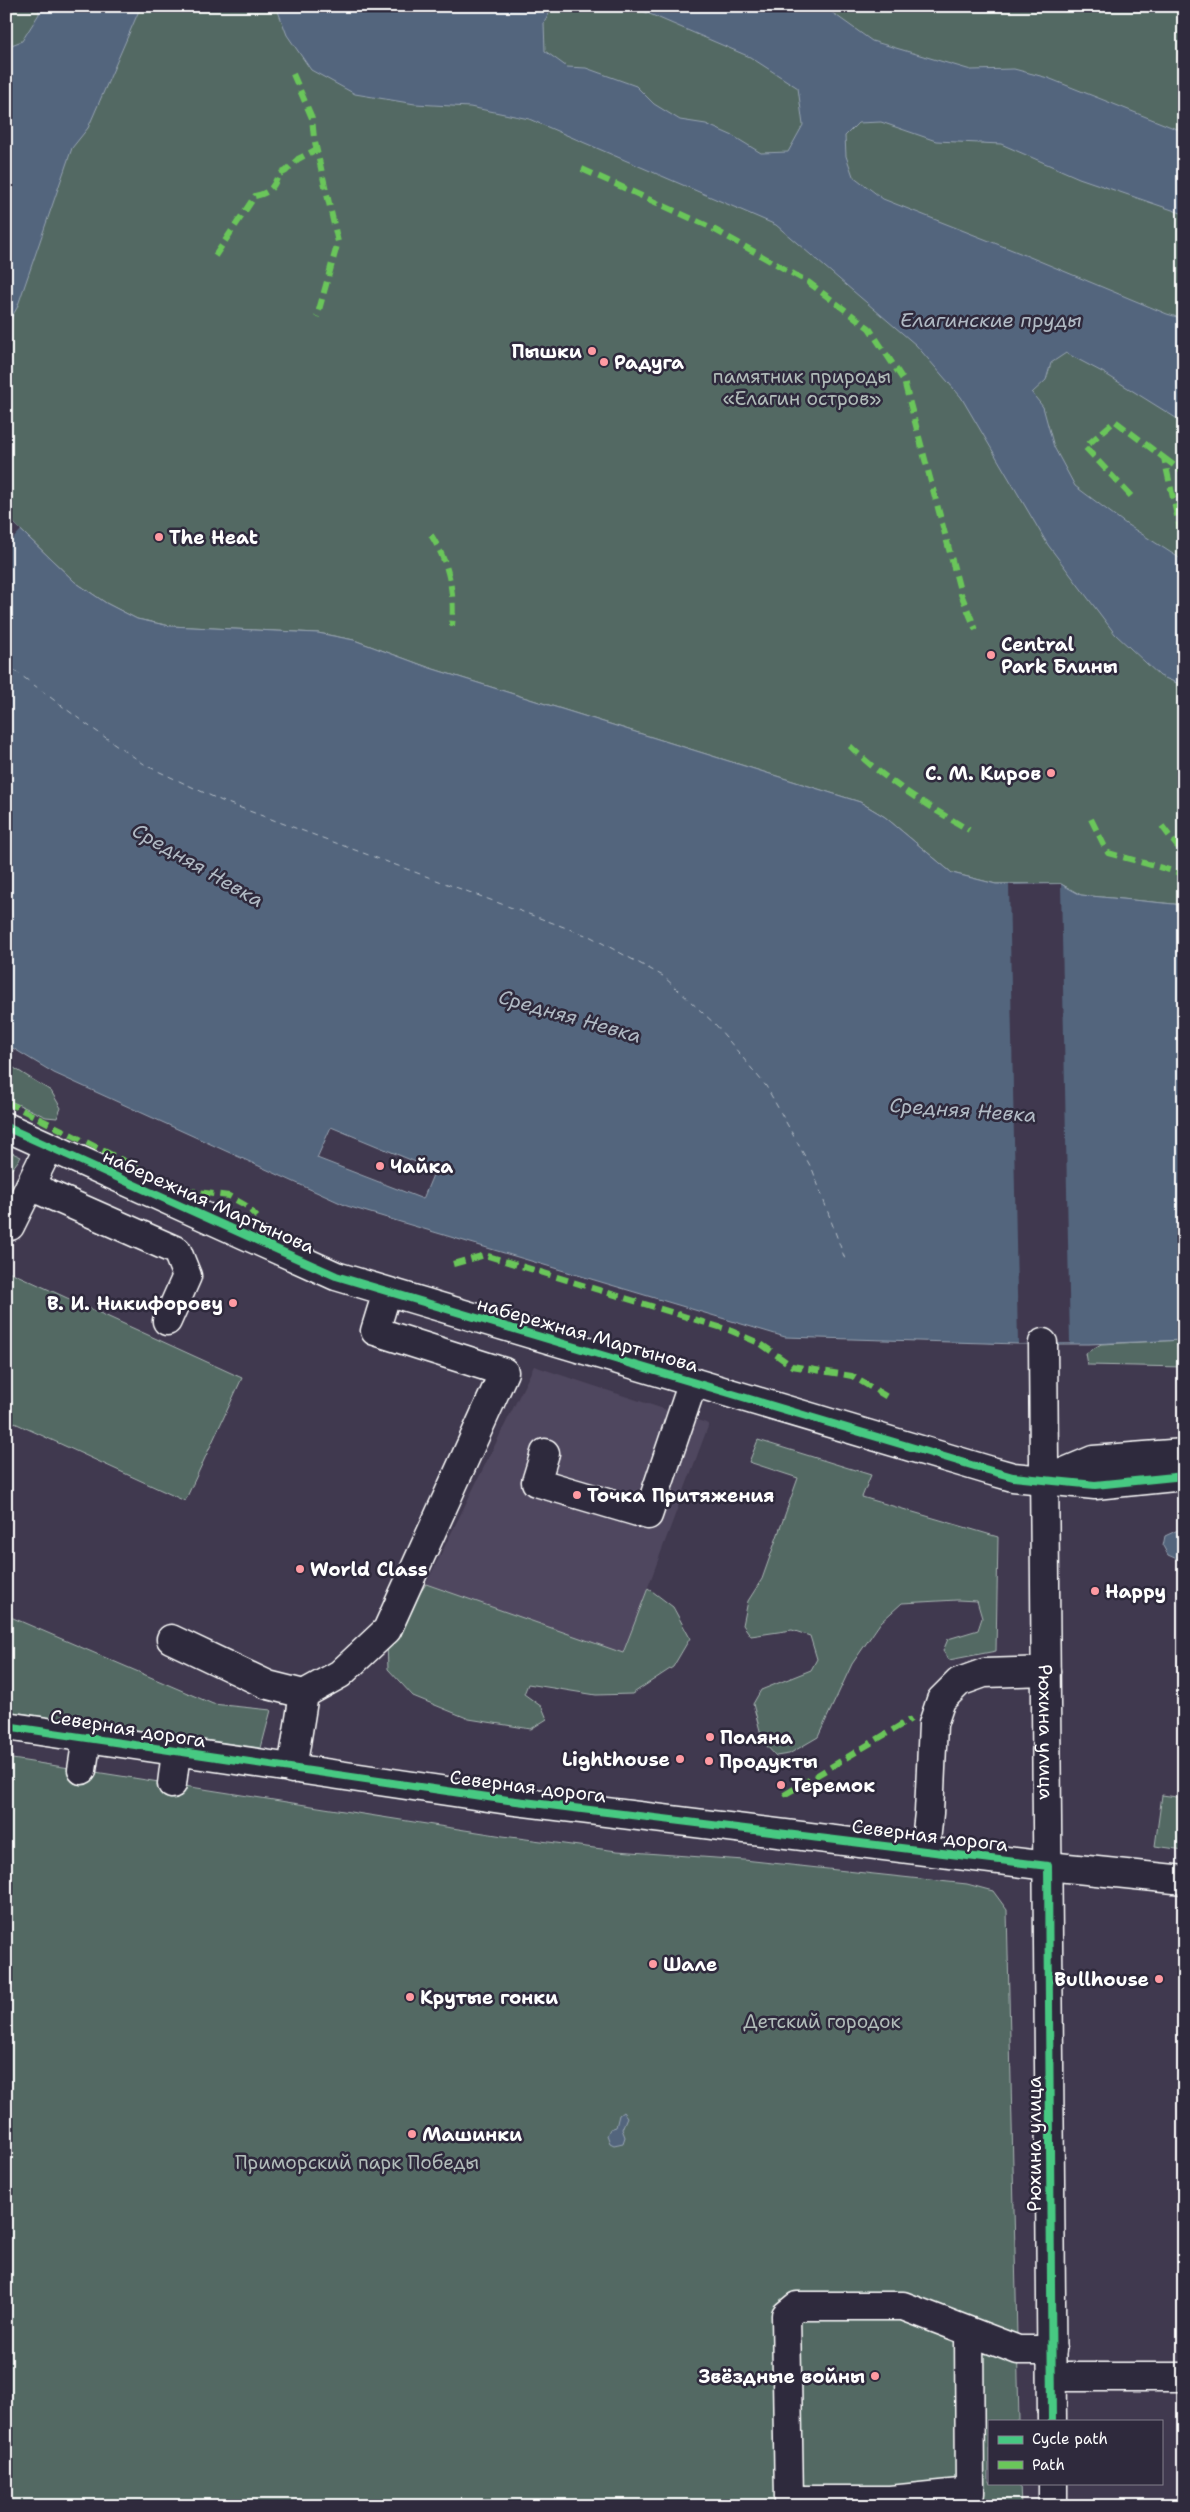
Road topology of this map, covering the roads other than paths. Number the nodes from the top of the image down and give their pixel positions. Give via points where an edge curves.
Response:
1 (6, 1127) edge
2 (49, 1147) junction
3 (30, 1186) junction
4 (10, 1226) dead end
5 (387, 1292) junction
6 (167, 1321) dead end
7 (1043, 1343) dead end
8 (693, 1382) junction
9 (545, 1453) dead end
10 (1184, 1453) edge
11 (1184, 1476) edge
12 (1045, 1481) junction
13 (172, 1640) dead end
14 (1046, 1671) junction
15 (304, 1694) junction
16 (6, 1726) edge
17 (87, 1738) junction
18 (176, 1752) junction
19 (292, 1769) junction
20 (82, 1770) dead end
21 (172, 1784) dead end
22 (925, 1850) junction
23 (1048, 1866) junction
24 (1184, 1880) edge
25 (970, 2332) junction
26 (1052, 2350) junction
27 (1184, 2377) edge
28 (1052, 2378) junction
29 (1052, 2420) edge
30 (1053, 2484) edge
31 (1053, 2506) edge

1 - 2 street, набережная Мартынова
2 - 3 street
2 - 5 street, набережная Мартынова via 336,1276
3 - 4 street
3 - 6 street via 177,1251 187,1276
5 - 8 street, набережная Мартынова
5 - 15 street via 375,1331 504,1372 387,1630 340,1674
7 - 12 street, Рюхина улица
8 - 9 street via 648,1515 536,1482
8 - 12 street, набережная Мартынова via 1005,1475
10 - 12 street via 1093,1460
11 - 12 street, набережная Мартынова via 1095,1485
12 - 14 street, Рюхина улица
13 - 15 street via 268,1685
14 - 22 street via 984,1673 959,1682 941,1700 932,1724
14 - 23 street, Рюхина улица
15 - 19 street
16 - 17 street, Северная дорога
17 - 18 street, Северная дорога
17 - 20 street
18 - 19 street, Северная дорога
18 - 21 street
19 - 22 street, Северная дорога via 508,1800
22 - 23 street, Северная дорога
23 - 24 street, Северная дорога
23 - 26 street, Рюхина улица
25 - 25 street via 903,2306 797,2306 786,2315 789,2500 890,2500 970,2492
25 - 26 street via 1018,2350
26 - 28 street, Рюхина улица
27 - 28 street
28 - 29 street, Рюхина улица
30 - 31 street

